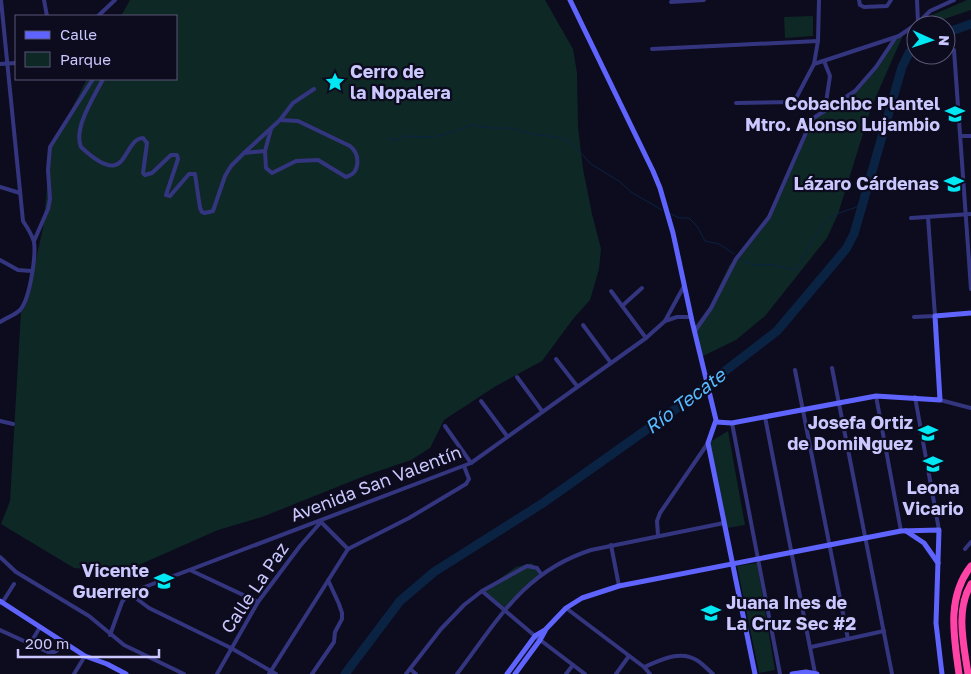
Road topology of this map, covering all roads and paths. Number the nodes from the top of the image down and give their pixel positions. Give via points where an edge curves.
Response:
1 (1, 0) edge
2 (44, 0) edge
3 (115, 0) edge
4 (570, 0) edge
5 (704, 0) edge
6 (819, 0) edge
7 (859, 0) edge
8 (891, 0) edge
9 (917, 0) edge
10 (954, 0) edge
11 (670, 2) dead end
12 (46, 15) edge
13 (99, 15) edge
14 (918, 15) edge
15 (926, 15) edge
16 (906, 31) edge
17 (896, 38) junction
18 (818, 41) junction
19 (652, 49) dead end
20 (824, 61) junction
21 (7, 63) junction
22 (15, 63) edge
23 (0, 64) edge
24 (814, 64) junction
25 (955, 65) edge
26 (92, 80) edge
27 (102, 80) edge
28 (314, 89) dead end
29 (736, 103) dead end
30 (825, 110) junction
31 (280, 120) junction
32 (271, 129) junction
33 (961, 136) junction
34 (971, 136) edge
35 (265, 151) junction
36 (244, 152) junction
37 (0, 187) edge
38 (20, 193) junction
39 (968, 215) edge
40 (928, 217) junction
41 (911, 218) dead end
42 (34, 241) junction
43 (0, 260) edge
44 (32, 271) junction
45 (684, 286) junction
46 (642, 288) dead end
47 (971, 289) edge
48 (611, 291) dead end
49 (622, 306) junction
50 (971, 314) edge
51 (935, 316) junction
52 (691, 317) junction
53 (914, 318) dead end
54 (665, 321) junction
55 (0, 322) edge
56 (583, 325) dead end
57 (694, 331) junction
58 (646, 338) junction
59 (556, 358) dead end
60 (611, 362) junction
61 (832, 368) dead end
62 (795, 370) dead end
63 (516, 377) dead end
64 (578, 386) junction
65 (876, 396) junction
66 (915, 397) junction
67 (940, 400) junction
68 (481, 401) dead end
69 (838, 403) junction
70 (971, 408) edge
71 (802, 410) junction
72 (542, 411) junction
73 (765, 417) junction
74 (0, 421) edge
75 (716, 422) junction
76 (732, 423) junction
77 (13, 424) dead end
78 (445, 426) dead end
79 (507, 436) junction
80 (708, 443) junction
81 (471, 462) junction
82 (464, 466) junction
83 (321, 522) junction
84 (724, 523) junction
85 (939, 530) junction
86 (903, 531) junction
87 (658, 535) junction
88 (865, 538) junction
89 (971, 542) edge
90 (611, 545) junction
91 (829, 545) junction
92 (348, 549) junction
93 (965, 549) dead end
94 (792, 552) junction
95 (0, 557) edge
96 (757, 558) junction
97 (5, 562) junction
98 (733, 564) junction
99 (938, 564) junction
100 (971, 566) edge
101 (0, 567) edge
102 (189, 570) junction
103 (541, 574) junction
104 (328, 580) junction
105 (14, 584) dead end
106 (971, 584) edge
107 (619, 586) junction
108 (482, 590) junction
109 (129, 593) junction
110 (1, 602) edge
111 (258, 602) junction
112 (566, 608) junction
113 (505, 611) junction
114 (40, 627) junction
115 (0, 630) edge
116 (546, 630) junction
117 (884, 631) junction
118 (110, 635) junction
119 (535, 636) junction
120 (848, 639) junction
121 (540, 640) junction
122 (30, 644) junction
123 (65, 644) junction
124 (811, 647) junction
125 (231, 648) junction
126 (85, 656) junction
127 (629, 656) junction
128 (573, 665) junction
129 (644, 667) junction
130 (410, 669) junction
131 (270, 673) edge
132 (816, 673) edge
133 (74, 674) edge
134 (126, 674) edge
135 (184, 674) edge
136 (217, 674) edge
137 (276, 674) edge
138 (312, 674) edge
139 (406, 674) edge
140 (416, 674) edge
141 (457, 674) edge
142 (507, 674) edge
143 (514, 674) edge
144 (566, 674) edge
145 (585, 674) edge
146 (616, 674) edge
147 (650, 674) edge
148 (713, 674) edge
149 (755, 674) edge
150 (780, 674) edge
151 (792, 674) edge
152 (892, 674) edge
153 (942, 674) edge
154 (959, 674) edge
155 (968, 674) edge

1 - 21 street
2 - 12 street
3 - 13 street
4 - 45 main road via 660,188
5 - 11 street
6 - 18 street
7 - 8 street via 862,6 870,7 887,6
9 - 14 street
10 - 15 street
16 - 17 street
17 - 20 street
17 - 30 street via 855,90
18 - 19 street
18 - 24 street
20 - 24 street
20 - 30 street via 830,76
21 - 22 street
21 - 23 street
21 - 38 street
24 - 29 street via 794,102
25 - 33 street
26 - 42 street via 50,147 50,204
27 - 36 street via 82,121 79,136 81,147 97,160 110,166 118,165 135,141 143,138 147,143 143,173 152,173 171,155 177,155 166,195 170,196 189,174 195,174 200,208 205,213 213,210 225,176
28 - 31 street via 293,104
30 - 57 street via 809,124 769,216 736,259 711,308
31 - 32 street
31 - 35 street via 298,122 350,146 358,159 353,173 346,177 320,161 299,160 272,173 266,168
32 - 35 street
32 - 36 street
33 - 34 street
33 - 39 street
35 - 36 street
37 - 38 street
38 - 42 street via 23,221
39 - 40 street
39 - 47 street
40 - 41 street
40 - 51 street
42 - 44 street
43 - 44 street via 18,270
44 - 55 street via 22,307
45 - 52 main road
45 - 54 street, Avenida San Valentín
46 - 49 street
48 - 49 street
49 - 58 street
50 - 51 main road
51 - 53 street
51 - 67 main road
52 - 54 street
52 - 57 main road
54 - 58 street, Avenida San Valentín
56 - 60 street
57 - 75 main road
58 - 60 street, Avenida San Valentín
59 - 64 street
60 - 64 street, Avenida San Valentín
61 - 69 street
62 - 71 street
63 - 72 street
64 - 72 street, Avenida San Valentín
65 - 66 main road
65 - 69 main road
65 - 86 street
66 - 67 main road
66 - 85 street
67 - 70 street
68 - 79 street
69 - 71 main road
69 - 88 street
71 - 73 main road
71 - 91 street
72 - 79 street, Avenida San Valentín
73 - 76 main road
73 - 94 street
74 - 77 street
75 - 76 main road
75 - 80 main road
76 - 96 street
78 - 81 street
79 - 81 street, Avenida San Valentín
80 - 84 main road
80 - 87 street via 660,513
81 - 82 street, Avenida San Valentín
82 - 83 street, Avenida San Valentín
82 - 92 street via 469,479 466,484
83 - 92 street
83 - 102 street, Avenida San Valentín
83 - 111 street, Calle La Paz
84 - 87 street
84 - 98 main road
85 - 86 main road
85 - 99 main road
86 - 88 main road
86 - 99 main road via 924,543
87 - 90 street
88 - 91 main road
88 - 117 street
89 - 93 street
90 - 103 street via 573,556
90 - 107 street
91 - 94 main road
91 - 120 street
92 - 104 street
94 - 96 main road
94 - 124 street
95 - 97 street
96 - 98 main road
96 - 150 street
97 - 101 street
97 - 118 street via 89,616
98 - 107 main road
98 - 149 main road
99 - 153 main road via 936,623
100 - 154 highway via 959,586 954,610 953,630
102 - 109 street, Avenida San Valentín
102 - 111 street
103 - 108 street via 537,568 527,566
103 - 113 street
104 - 131 street
104 - 138 street via 342,619 334,642
105 - 110 street
106 - 155 highway via 962,617
107 - 112 main road via 582,598
108 - 113 street
108 - 130 street via 452,616
109 - 118 street via 122,602
109 - 125 street via 149,608
110 - 114 main road
111 - 125 street, Calle La Paz
112 - 116 main road
112 - 127 street
113 - 119 street
113 - 141 street
114 - 122 street
114 - 123 main road
115 - 122 street
116 - 119 main road
116 - 121 main road
117 - 120 street
117 - 152 street
118 - 135 street
119 - 121 street
119 - 142 main road
120 - 124 street
121 - 128 street
121 - 143 main road
122 - 123 street via 52,652
123 - 126 main road
124 - 132 street
125 - 131 street
125 - 136 street, Calle La Paz
126 - 133 street
126 - 134 main road
127 - 129 street
127 - 146 street
128 - 144 street
128 - 145 street
129 - 147 street
129 - 148 street via 680,655 690,656
130 - 139 street
130 - 140 street
131 - 137 street
132 - 151 main road

